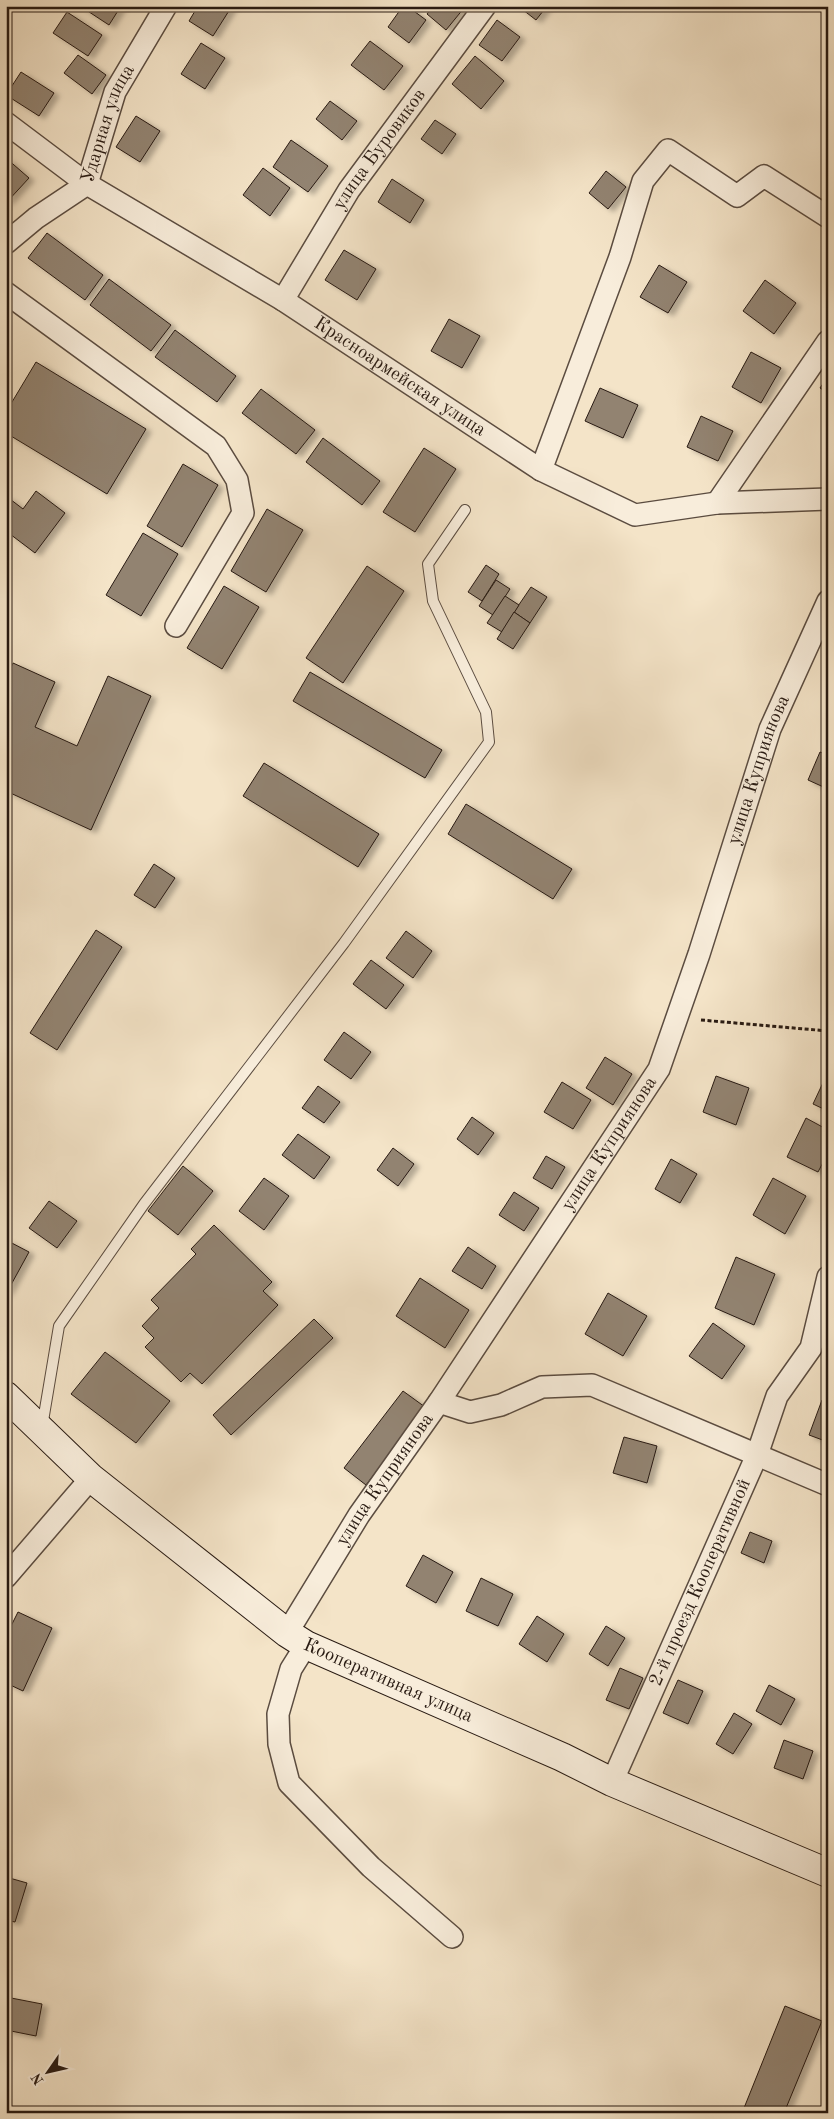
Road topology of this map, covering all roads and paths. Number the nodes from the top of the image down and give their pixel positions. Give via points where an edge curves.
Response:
1 (166, 6) edge
2 (485, 6) edge
3 (6, 123) edge
4 (87, 184) junction
5 (828, 217) edge
6 (6, 243) edge
7 (6, 293) edge
8 (283, 300) junction
9 (828, 341) edge
10 (541, 470) junction
11 (828, 499) edge
12 (717, 503) junction
13 (465, 510) dead end
14 (828, 601) edge
15 (176, 626) dead end
16 (701, 1020) dead end
17 (828, 1031) edge
18 (828, 1277) edge
19 (819, 1345) edge
20 (6, 1396) edge
21 (440, 1402) junction
22 (41, 1430) junction
23 (757, 1455) junction
24 (91, 1478) junction
25 (828, 1485) edge
26 (6, 1577) edge
27 (297, 1639) junction
28 (612, 1782) junction
29 (828, 1873) edge
30 (452, 1937) dead end

1 - 4 street, Ударная улица via 115,92
2 - 8 street, улица Буровиков via 349,190
3 - 4 street, Красноармейская улица
4 - 6 street, Ударная улица via 36,218
4 - 8 street, Красноармейская улица
5 - 10 street via 764,176 737,196 668,150 643,181 620,257
7 - 15 street via 216,446 236,480 242,513
8 - 10 street, Красноармейская улица
9 - 12 street
10 - 12 street, Красноармейская улица via 635,515
11 - 12 street, Красноармейская улица
13 - 22 lane via 428,564 433,601 486,712 489,742 344,943 144,1204 59,1326
14 - 21 street, улица Куприянова via 770,729 659,1069
16 - 17 path
18 - 19 street
19 - 23 street, 2-й проезд Кооперативной via 777,1396
20 - 22 main road, Кооперативная улица
21 - 23 street via 470,1412 501,1405 542,1387 592,1384
21 - 27 street, улица Куприянова via 359,1515
22 - 24 main road, Кооперативная улица
23 - 25 street
23 - 28 street, 2-й проезд Кооперативной
24 - 26 street
24 - 27 main road, Кооперативная улица
27 - 28 main road, Кооперативная улица
27 - 30 street, улица Куприянова via 278,1714 279,1744 289,1783 371,1867
28 - 29 main road, Кооперативная улица

